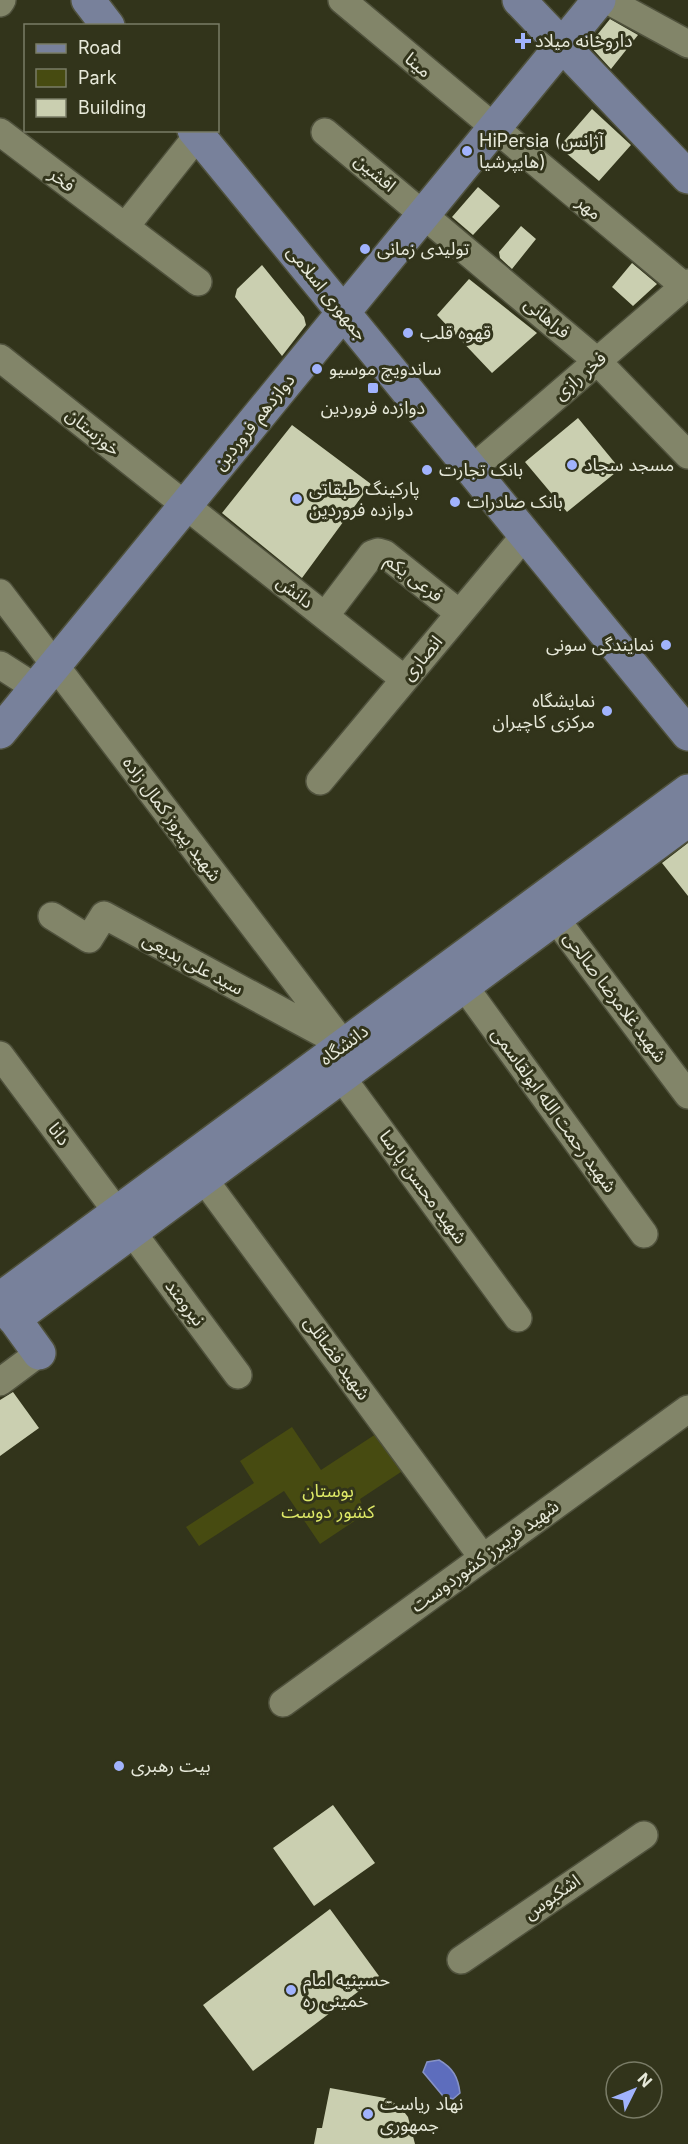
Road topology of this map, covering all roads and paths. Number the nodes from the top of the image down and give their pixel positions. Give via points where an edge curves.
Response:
1 (88, 0) edge
2 (342, 0) edge
3 (519, 0) edge
4 (599, 0) edge
5 (607, 0) edge
6 (106, 24) edge
7 (688, 44) edge
8 (562, 45) junction
9 (494, 129) junction
10 (0, 132) edge
11 (325, 132) dead end
12 (196, 133) edge
13 (688, 177) edge
14 (424, 214) junction
15 (125, 227) junction
16 (198, 282) dead end
17 (686, 284) edge
18 (344, 314) junction
19 (0, 358) edge
20 (597, 361) junction
21 (688, 455) edge
22 (471, 470) junction
23 (186, 506) junction
24 (525, 535) junction
25 (0, 593) edge
26 (459, 613) junction
27 (325, 616) junction
28 (0, 665) edge
29 (45, 677) junction
30 (404, 679) junction
31 (0, 732) edge
32 (688, 735) edge
33 (320, 781) dead end
34 (688, 791) edge
35 (688, 820) edge
36 (548, 909) junction
37 (52, 916) dead end
38 (455, 978) junction
39 (0, 1055) edge
40 (343, 1061) junction
41 (688, 1095) edge
42 (197, 1169) junction
43 (124, 1222) junction
44 (644, 1234) dead end
45 (5, 1306) edge
46 (518, 1318) dead end
47 (39, 1353) joint
48 (238, 1374) dead end
49 (0, 1382) edge
50 (688, 1409) edge
51 (483, 1558) junction
52 (283, 1703) dead end
53 (644, 1835) dead end
54 (461, 1960) dead end

1 - 6 main road
2 - 9 street, مینا
3 - 8 main road
4 - 8 main road, دوازدهم فروردین
5 - 7 street
8 - 9 main road, دوازدهم فروردین
8 - 13 main road
9 - 14 main road, دوازدهم فروردین
9 - 17 street, مهر
10 - 15 street, فخر
11 - 14 street, افشین
12 - 15 street
12 - 18 main road, جمهوری اسلامی
14 - 18 main road, دوازدهم فروردین
14 - 20 street, فراهانی
15 - 16 street, فخر
17 - 20 street, فخر رازی
18 - 22 main road, جمهوری اسلامی
18 - 23 main road, دوازدهم فروردین
19 - 23 street, خوزستان
20 - 21 street, فراهانی
20 - 22 street, فخر رازی
22 - 24 main road, جمهوری اسلامی
23 - 27 street, دانش
23 - 29 main road, دوازدهم فروردین
24 - 26 street, انصاری
24 - 32 main road, جمهوری اسلامی
25 - 29 street, شهید پیروز کمال زاده
26 - 27 street, فرعی یکم via 378,552 372,554
26 - 30 street, انصاری
27 - 30 street, دانش
28 - 29 street
29 - 31 main road, دوازدهم فروردین
29 - 40 street, شهید پیروز کمال زاده
30 - 33 street, انصاری
34 - 36 main road, دانشگاه
35 - 36 main road, دانشگاه
36 - 38 main road, دانشگاه
36 - 41 street, شهید غلامرضا صالحی
37 - 40 street, سید علی بدیعی via 89,939 104,915
38 - 40 main road, دانشگاه
38 - 44 street, شهید رحمت الله ابولقاسمی
39 - 43 street, دانا
40 - 42 main road, دانشگاه
40 - 46 street, شهید محسن پارسا
42 - 43 main road, دانشگاه
42 - 51 street, شهید فضائلی
43 - 45 main road, دانشگاه
43 - 48 street, نیرومند
45 - 47 main road
47 - 49 street
50 - 51 street, شهید فریبرز کشوردوست
51 - 52 street, شهید فریبرز کشوردوست
53 - 54 street, اشکبوس

